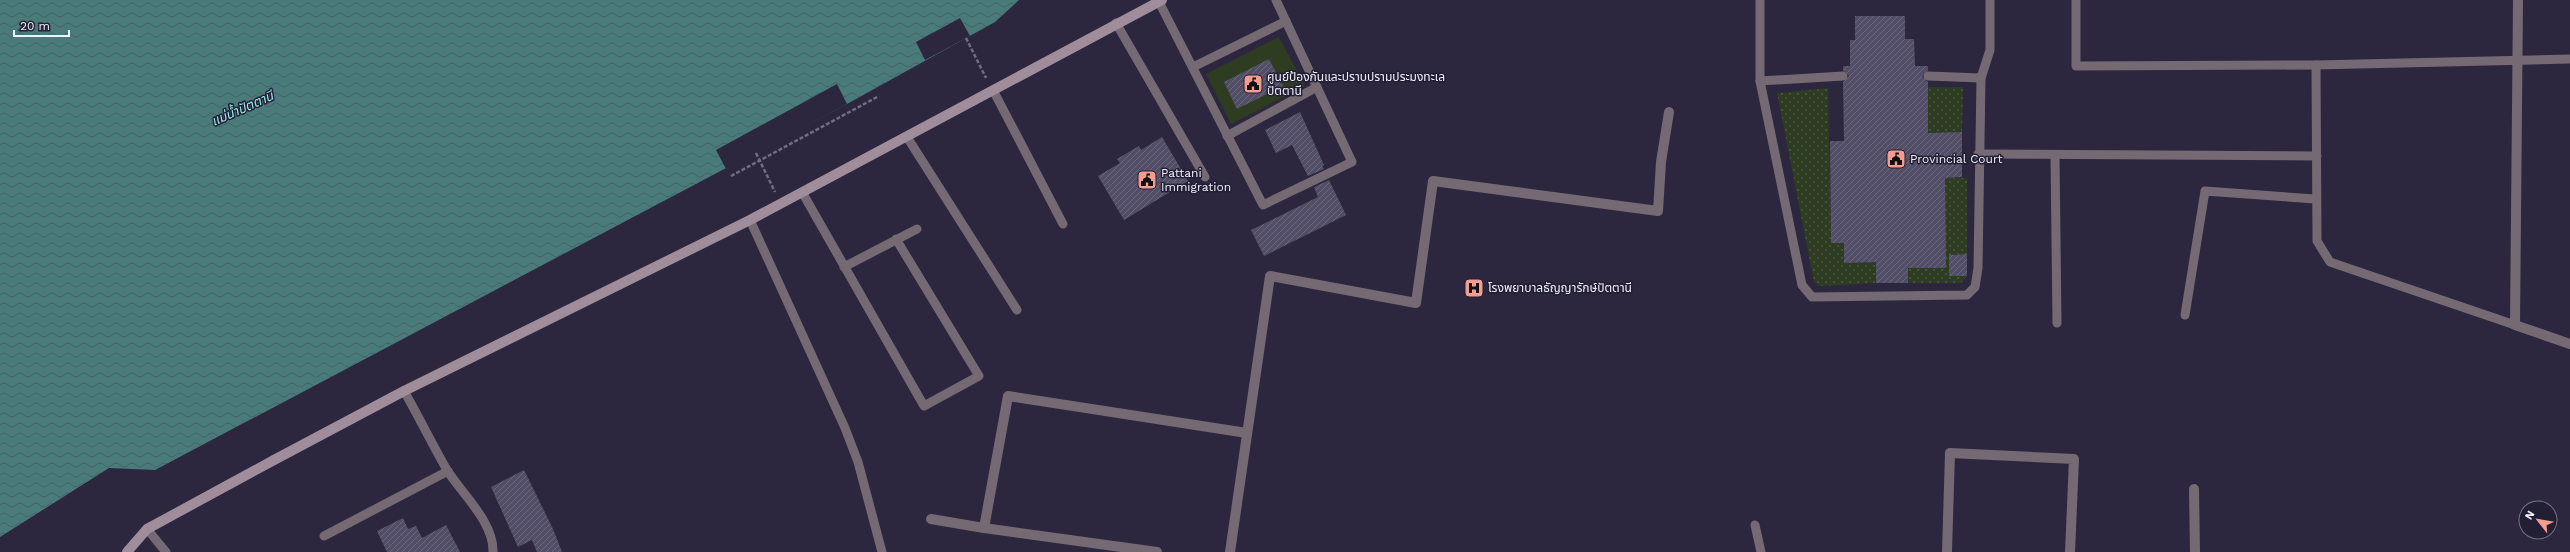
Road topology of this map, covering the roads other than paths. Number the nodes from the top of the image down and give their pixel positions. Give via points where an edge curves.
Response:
1 (1276, 0) edge
2 (1760, 0) edge
3 (1990, 0) edge
4 (2076, 0) edge
5 (2518, 0) edge
6 (1160, 1) edge
7 (1286, 21) junction
8 (1116, 23) junction
9 (2570, 58) edge
10 (2517, 60) junction
11 (2316, 65) junction
12 (1193, 67) junction
13 (1843, 76) dead end
14 (1928, 76) dead end
15 (1981, 78) junction
16 (1760, 81) junction
17 (1317, 87) junction
18 (993, 90) junction
19 (1669, 112) dead end
20 (1227, 136) junction
21 (907, 137) junction
22 (1978, 154) junction
23 (2055, 155) junction
24 (2317, 156) junction
25 (1204, 177) dead end
26 (802, 192) junction
27 (2315, 199) junction
28 (750, 220) junction
29 (1063, 224) dead end
30 (917, 229) dead end
31 (896, 239) junction
32 (844, 267) junction
33 (1017, 310) dead end
34 (2185, 315) dead end
35 (2057, 323) dead end
36 (2515, 325) junction
37 (2570, 344) edge
38 (404, 391) junction
39 (1247, 433) junction
40 (448, 471) junction
41 (2194, 489) dead end
42 (931, 519) dead end
43 (1755, 525) dead end
44 (984, 528) junction
45 (147, 529) junction
46 (324, 536) dead end
47 (127, 552) edge
48 (166, 552) edge
49 (493, 552) edge
50 (882, 552) edge
51 (1157, 552) edge
52 (1230, 552) edge
53 (1761, 552) edge
54 (1947, 552) edge
55 (2070, 552) edge
56 (2195, 552) edge

1 - 7 lane
2 - 16 lane
3 - 15 lane via 1990,50
4 - 11 lane via 2076,66
5 - 10 street
6 - 8 street
6 - 12 lane
7 - 12 lane
7 - 17 lane
8 - 18 street
8 - 25 lane
9 - 10 lane
10 - 11 lane
10 - 36 street
11 - 24 lane
12 - 20 lane
13 - 16 lane
14 - 15 lane
15 - 22 lane
16 - 22 lane via 1802,285 1812,297 1967,295 1976,287 1978,268
17 - 20 lane
17 - 20 lane via 1352,162 1263,205
18 - 21 street
18 - 29 lane
19 - 39 street via 1661,162 1658,211 1434,181 1416,303 1270,276
21 - 26 street
21 - 33 lane
22 - 23 lane
23 - 24 lane
23 - 35 lane
24 - 27 lane
26 - 28 street
26 - 32 lane
27 - 34 lane via 2205,192
27 - 36 lane via 2317,241 2330,262
28 - 38 street
28 - 50 lane via 858,462
30 - 31 lane
31 - 32 lane
31 - 32 lane via 979,376 924,406
36 - 37 street
38 - 40 lane
38 - 45 street
39 - 44 street via 1008,396
39 - 52 street
40 - 46 lane
40 - 49 lane via 483,521 493,543
41 - 56 street
42 - 44 street
43 - 53 lane
44 - 51 street
45 - 47 street
45 - 48 lane
54 - 55 street via 1950,454 2074,459

